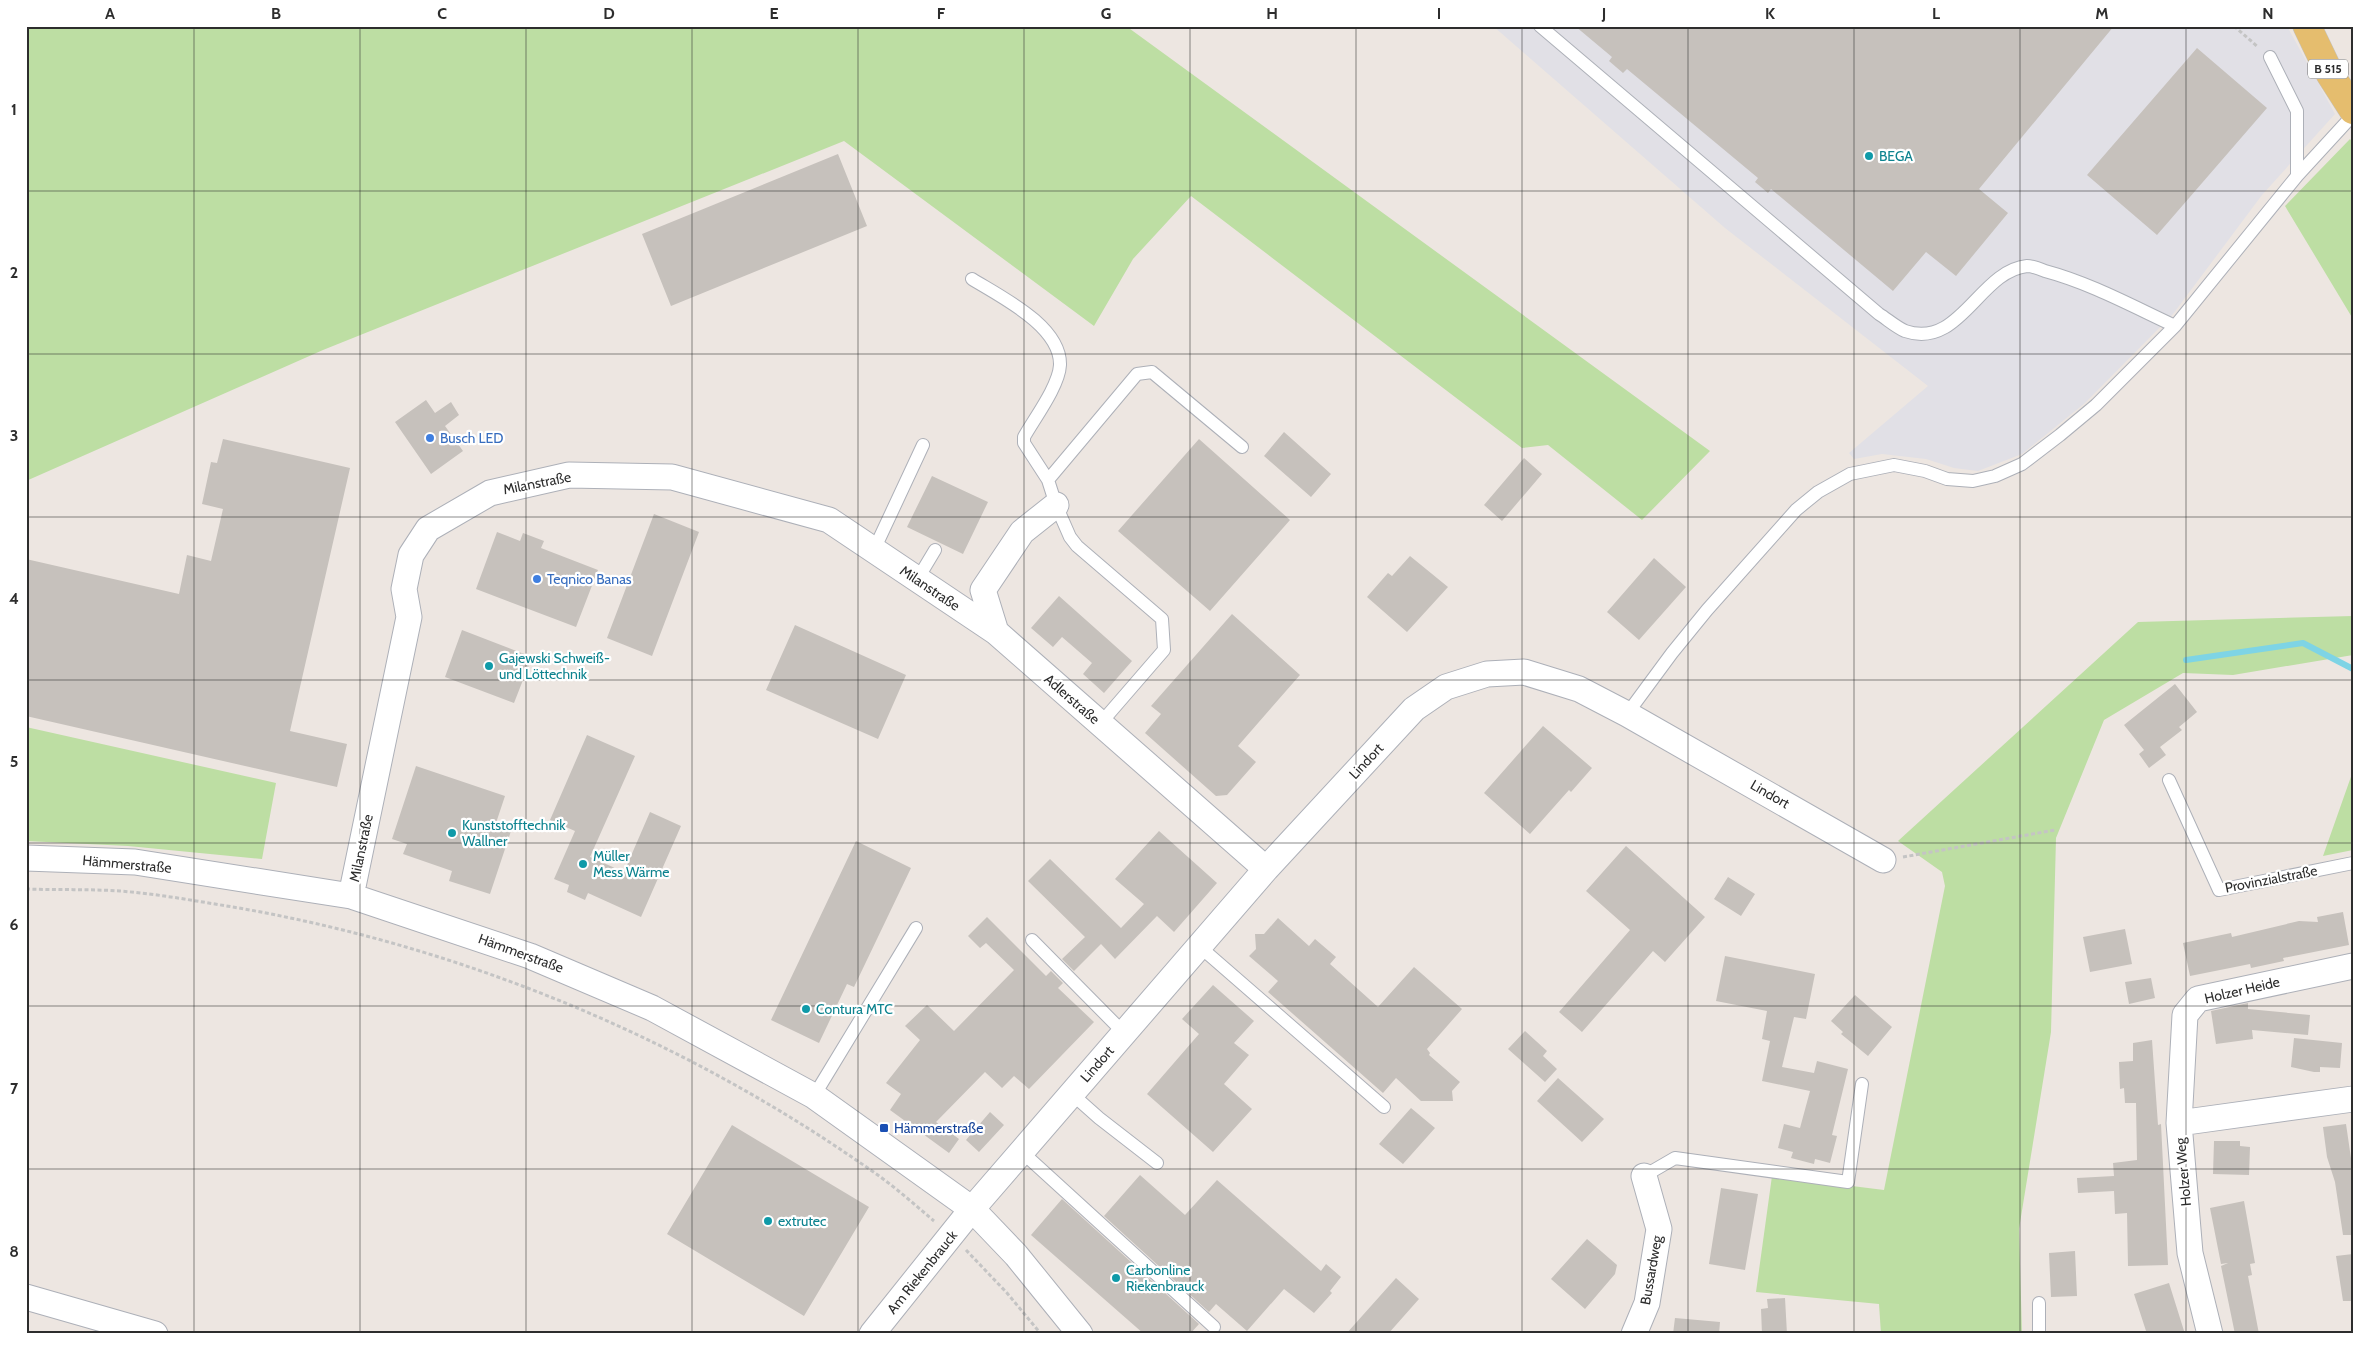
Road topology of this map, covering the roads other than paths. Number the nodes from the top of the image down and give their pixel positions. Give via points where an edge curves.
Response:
1 (1540, 26) edge
2 (2307, 26) edge
3 (2270, 57) road end
4 (2353, 110) edge
5 (2353, 115) edge
6 (2297, 176) junction
7 (972, 279) dead end
8 (2175, 326) junction
9 (923, 445) dead end
10 (1242, 447) dead end
11 (1048, 480) junction
12 (1056, 505) junction
13 (874, 550) junction
14 (935, 550) dead end
15 (917, 580) junction
16 (996, 632) junction
17 (1627, 714) junction
18 (1100, 724) junction
19 (2169, 780) dead end
20 (26, 858) edge
21 (1883, 860) road end
22 (2353, 863) edge
23 (1266, 869) junction
24 (351, 896) junction
25 (916, 928) dead end
26 (1032, 940) dead end
27 (1200, 946) junction
28 (2353, 966) edge
29 (1124, 1033) junction
30 (1862, 1084) dead end
31 (1072, 1094) junction
32 (814, 1096) junction
33 (2353, 1100) edge
34 (1384, 1107) dead end
35 (2179, 1123) junction
36 (1022, 1152) junction
37 (1157, 1163) dead end
38 (1644, 1176) joint
39 (972, 1209) junction
40 (26, 1297) edge
41 (2039, 1303) dead end
42 (1214, 1327) dead end
43 (155, 1334) edge
44 (872, 1334) edge
45 (1080, 1334) edge
46 (1634, 1334) edge
47 (2039, 1334) edge
48 (2210, 1334) edge

1 - 8 lane via 1879,314 1905,331 1943,329 2004,274 2028,266 2067,277
2 - 4 main road, B 515 via 2330,74
3 - 6 lane via 2297,111
5 - 6 lane
6 - 8 lane
7 - 11 lane via 1031,316 1057,351 1060,366 1054,385 1024,438
8 - 17 lane via 2096,405 2022,464 1973,481 1885,466 1850,474 1818,492 1796,510 1719,596
9 - 13 lane
10 - 11 lane via 1152,372 1137,374
11 - 12 lane
12 - 16 street via 1022,532 983,590
12 - 18 lane via 1077,546 1162,619 1164,650
13 - 15 street, Milanstraße
13 - 24 street, Milanstraße via 829,520 672,477 569,475 490,493 428,529 411,555 404,589 409,618
14 - 15 lane
15 - 16 street, Milanstraße
16 - 18 street, Adlerstraße
17 - 21 street, Lindort
17 - 23 street, Lindort via 1579,689 1524,672 1487,674 1446,687 1414,708
18 - 23 street, Adlerstraße
19 - 22 lane, Provinzialstraße via 2219,890
20 - 24 street, Hämmerstraße via 135,862
23 - 27 street, Lindort
24 - 32 street, Hämmerstraße via 468,934 580,976 652,1008
25 - 32 lane
26 - 29 lane
27 - 29 street, Lindort
27 - 34 lane
28 - 35 street, Holzer Heide via 2198,999 2185,1015
29 - 31 street, Lindort
30 - 38 lane via 1848,1182 1675,1158
31 - 36 street, Lindort
31 - 37 lane
32 - 39 street, Hämmerstraße
33 - 35 street, Holzer Weg
35 - 48 street, Holzer Weg via 2190,1253
36 - 39 street, Lindort
36 - 42 lane
38 - 46 street, Bussardweg via 1658,1229 1648,1303
39 - 44 street, Am Riekenbrauck
39 - 45 street, Hämmerstraße via 1016,1255
40 - 43 street
41 - 47 lane

